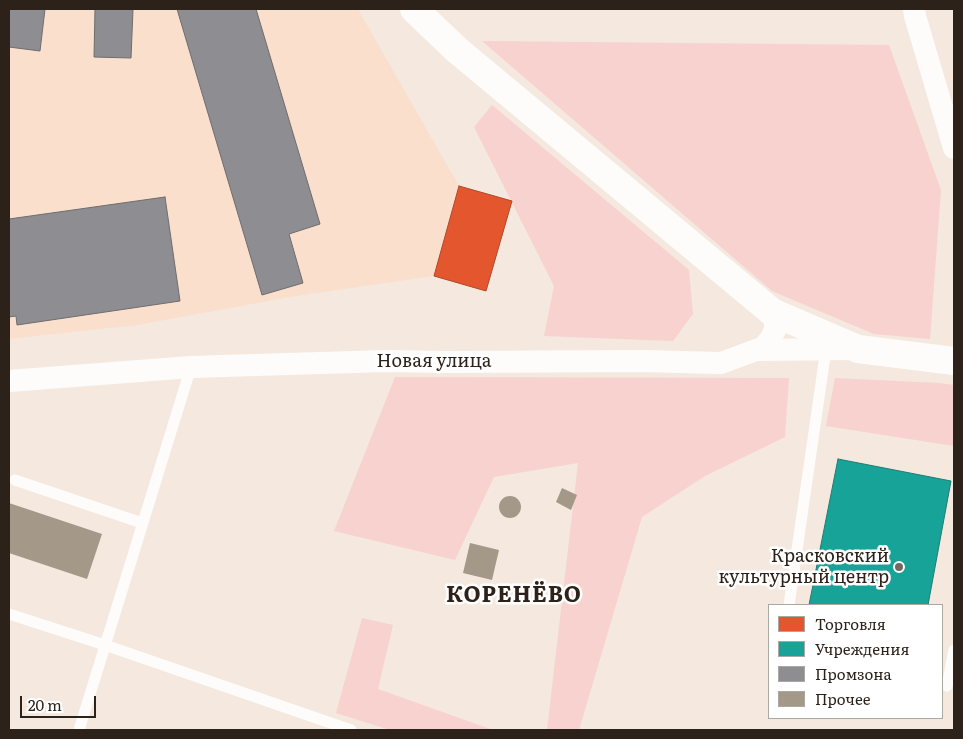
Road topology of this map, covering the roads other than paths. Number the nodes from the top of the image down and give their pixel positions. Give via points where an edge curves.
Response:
1 (414, 9) edge
2 (914, 9) edge
3 (954, 148) edge
4 (772, 312) junction
5 (826, 349) junction
6 (858, 349) junction
7 (756, 350) junction
8 (954, 361) edge
9 (190, 367) junction
10 (9, 381) edge
11 (15, 480) dead end
12 (142, 523) junction
13 (789, 604) edge
14 (9, 614) edge
15 (105, 645) junction
16 (954, 650) edge
17 (948, 686) edge
18 (79, 730) edge
19 (351, 730) edge

1 - 4 main road, Новая улица via 457,50
2 - 3 street
4 - 6 main road, Новая улица
4 - 7 street via 775,330 763,348
5 - 6 street, Новая улица
5 - 7 street, Новая улица
5 - 13 lane
6 - 8 main road, Новая улица
7 - 9 street, Новая улица via 721,363 385,361
9 - 10 street, Новая улица
9 - 12 lane
11 - 12 lane
12 - 15 lane
14 - 15 lane
15 - 18 lane
15 - 19 lane
16 - 17 lane

